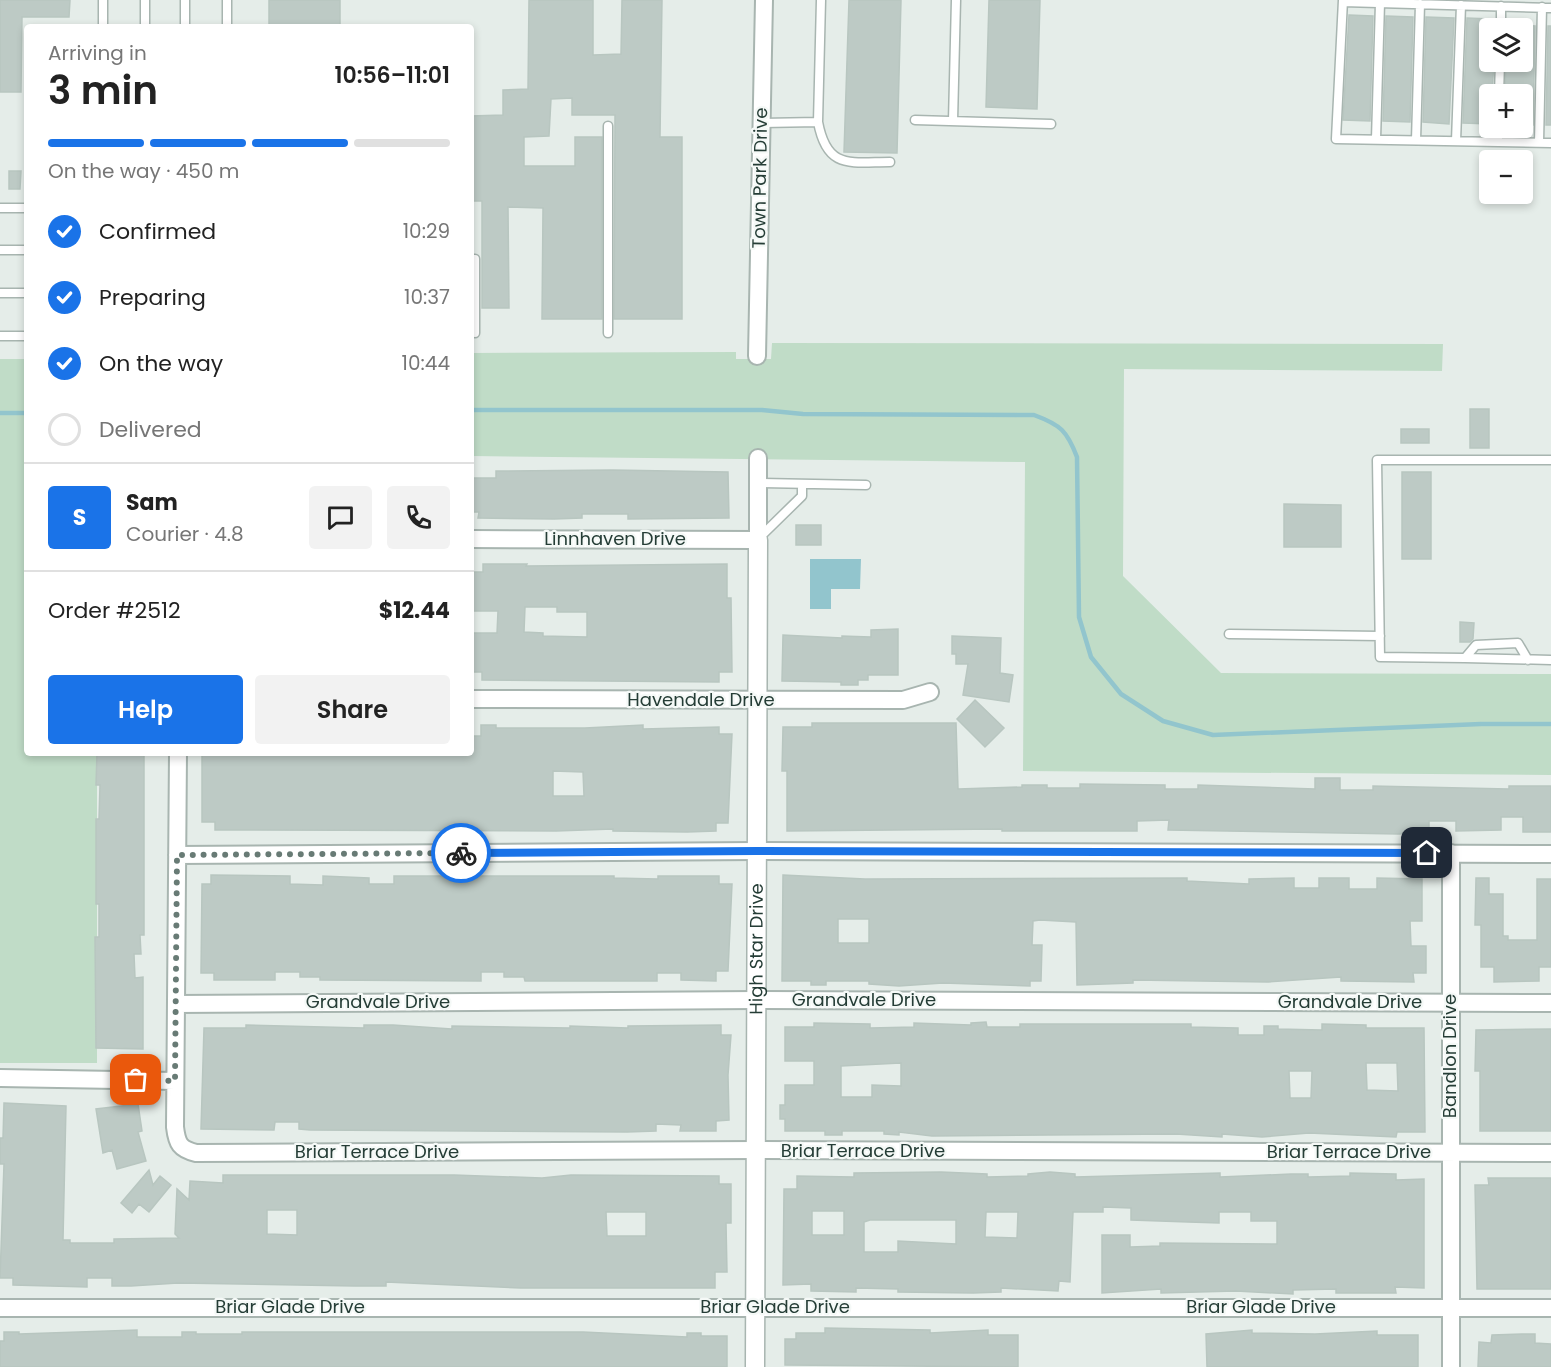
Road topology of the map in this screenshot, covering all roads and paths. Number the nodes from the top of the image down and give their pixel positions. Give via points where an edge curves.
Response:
1 (103, 0) edge
2 (146, 0) edge
3 (185, 0) edge
4 (227, 0) edge
5 (764, 0) edge
6 (821, 0) edge
7 (956, 0) edge
8 (1343, 1) edge
9 (1374, 2) edge
10 (1416, 2) edge
11 (1461, 5) junction
12 (1501, 6) junction
13 (1549, 7) edge
14 (1501, 18) edge
15 (103, 24) edge
16 (145, 24) edge
17 (185, 24) edge
18 (227, 24) edge
19 (915, 120) dead end
20 (953, 121) junction
21 (818, 122) junction
22 (761, 123) junction
23 (1051, 124) dead end
24 (609, 126) dead end
25 (1497, 138) edge
26 (1376, 139) junction
27 (1416, 140) junction
28 (1456, 141) junction
29 (1497, 142) junction
30 (1539, 142) junction
31 (1551, 143) edge
32 (890, 162) dead end
33 (0, 208) edge
34 (24, 208) edge
35 (0, 250) edge
36 (24, 250) edge
37 (474, 259) edge
38 (0, 293) edge
39 (24, 293) edge
40 (475, 333) dead end
41 (608, 333) dead end
42 (0, 336) edge
43 (24, 336) edge
44 (757, 356) dead end
45 (758, 458) dead end
46 (1551, 460) edge
47 (758, 483) junction
48 (802, 484) junction
49 (866, 485) dead end
50 (474, 539) edge
51 (758, 540) junction
52 (1229, 634) dead end
53 (1380, 636) junction
54 (1465, 658) junction
55 (1528, 660) junction
56 (1551, 660) edge
57 (930, 692) dead end
58 (474, 699) edge
59 (757, 700) junction
60 (178, 756) edge
61 (756, 851) junction
62 (1451, 853) junction
63 (1551, 854) edge
64 (177, 855) junction
65 (756, 1000) junction
66 (1451, 1002) junction
67 (1551, 1003) edge
68 (176, 1004) junction
69 (0, 1078) edge
70 (175, 1081) junction
71 (756, 1150) junction
72 (1449, 1153) junction
73 (1551, 1153) edge
74 (754, 1307) junction
75 (1450, 1307) junction
76 (0, 1308) edge
77 (1551, 1308) edge
78 (755, 1367) edge
79 (1451, 1367) edge

1 - 15 lane
2 - 16 lane
3 - 17 lane
4 - 18 lane
5 - 22 street, Town Park Drive
6 - 21 lane
7 - 20 lane
8 - 9 lane
8 - 26 lane via 1336,139
9 - 10 lane
9 - 26 lane
10 - 11 lane
10 - 27 lane
11 - 12 lane
11 - 28 lane
12 - 13 lane
12 - 14 lane
13 - 30 lane
19 - 20 lane
20 - 23 lane
21 - 22 lane
21 - 32 lane via 822,142 830,155 842,162
22 - 44 street, Town Park Drive
24 - 41 lane
25 - 29 lane
26 - 27 lane
27 - 28 lane
28 - 29 lane
29 - 30 lane
30 - 31 lane
33 - 34 lane
35 - 36 lane
37 - 40 lane
38 - 39 lane
42 - 43 lane
45 - 47 street, High Star Drive
46 - 53 lane via 1377,460
47 - 48 lane
47 - 51 street, High Star Drive
48 - 49 lane
48 - 51 lane via 802,496
50 - 51 street, Linnhaven Drive
51 - 59 street, High Star Drive
52 - 53 lane
53 - 54 lane via 1380,657
54 - 55 lane
54 - 55 lane via 1476,645 1518,643
55 - 56 lane
57 - 59 street, Havendale Drive via 903,699
58 - 59 street, Havendale Drive
59 - 61 street, High Star Drive
60 - 64 street
61 - 62 street
61 - 64 street
61 - 65 street, High Star Drive
62 - 63 street
62 - 66 street, Bandlon Drive
64 - 68 street
65 - 66 street, Grandvale Drive
65 - 68 street, Grandvale Drive
65 - 71 street, High Star Drive
66 - 67 street, Grandvale Drive
66 - 72 street, Bandlon Drive
68 - 70 street
69 - 70 street
70 - 71 street, Briar Terrace Drive via 178,1145 196,1153
71 - 72 street, Briar Terrace Drive
71 - 74 street, High Star Drive
72 - 73 street, Briar Terrace Drive
72 - 75 street, Bandlon Drive
74 - 75 street, Briar Glade Drive
74 - 76 street, Briar Glade Drive
74 - 78 street, High Star Drive
75 - 77 street, Briar Glade Drive
75 - 79 street, Bandlon Drive

